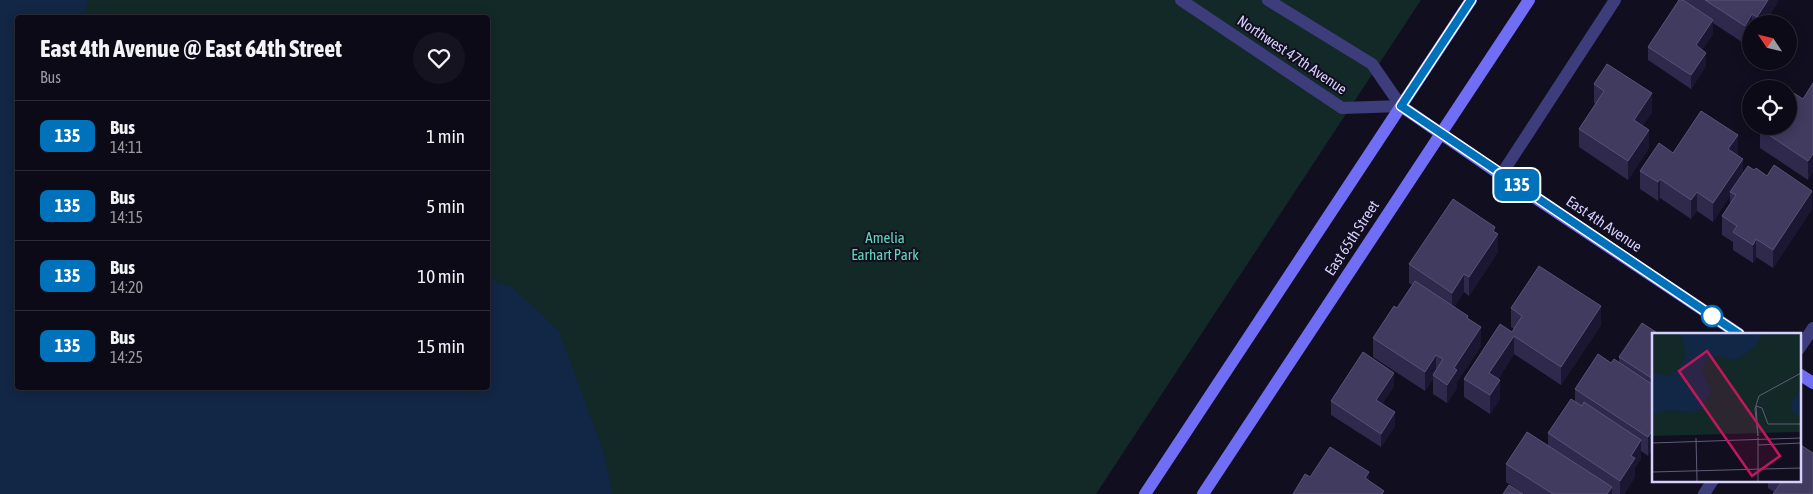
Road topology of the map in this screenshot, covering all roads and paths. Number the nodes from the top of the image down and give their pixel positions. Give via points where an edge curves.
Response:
1 (1181, 0) edge
2 (1268, 0) edge
3 (1471, 0) edge
4 (1529, 0) edge
5 (1615, 0) edge
6 (1401, 106) junction
7 (1441, 133) junction
8 (1501, 175) junction
9 (1813, 328) edge
10 (1738, 333) edge
11 (1800, 348) edge
12 (1800, 375) edge
13 (1813, 384) edge
14 (1712, 482) edge
15 (1145, 494) edge
16 (1203, 494) edge
17 (1704, 494) edge

1 - 6 street, Northwest 47th Avenue via 1342,108
2 - 6 street via 1372,64
3 - 6 main road
4 - 7 main road, East 65th Street
5 - 8 street
6 - 7 main road, East 4th Avenue
6 - 15 main road
7 - 8 main road, East 4th Avenue
7 - 16 main road, East 65th Street
8 - 10 main road, East 4th Avenue
9 - 11 street
12 - 13 main road
14 - 17 street

